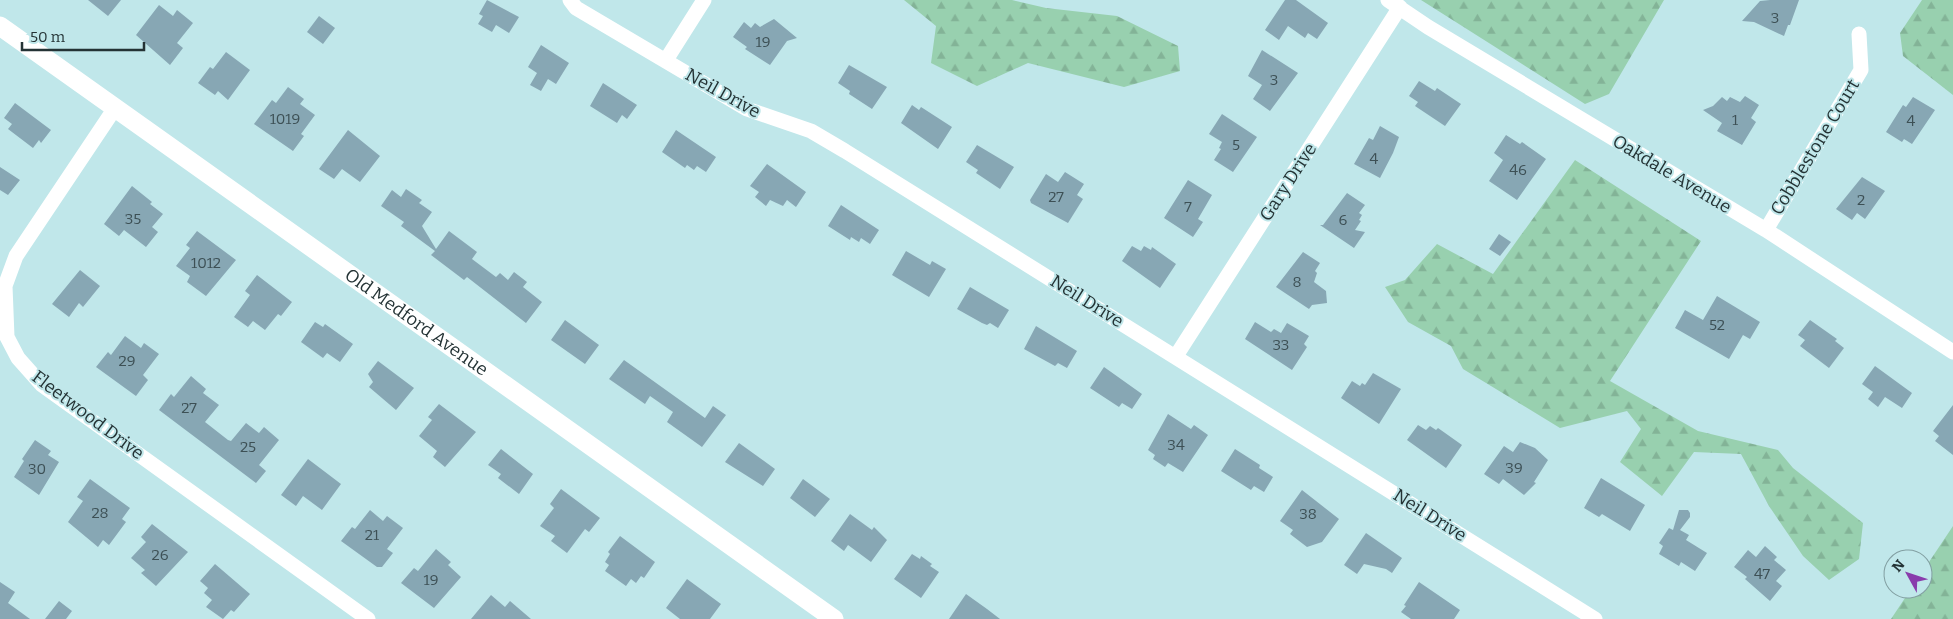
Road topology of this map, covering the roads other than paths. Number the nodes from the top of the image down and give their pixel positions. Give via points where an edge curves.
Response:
1 (570, 0) edge
2 (704, 0) edge
3 (1394, 4) edge
4 (0, 26) edge
5 (1859, 34) dead end
6 (666, 60) junction
7 (115, 108) junction
8 (1766, 230) junction
9 (1953, 352) edge
10 (1176, 356) junction
11 (368, 619) edge
12 (834, 619) edge
13 (1595, 619) edge

1 - 6 street, Neil Drive via 576,8
2 - 6 street
3 - 8 street, Oakdale Avenue
3 - 10 street, Gary Drive
4 - 7 street, Old Medford Avenue
5 - 8 street, Cobblestone Court via 1861,70
6 - 10 street, Neil Drive via 747,109 812,131
7 - 11 street, Fleetwood Drive via 16,256 5,286 7,337 18,358 42,386
7 - 12 street, Old Medford Avenue
8 - 9 street, Oakdale Avenue
10 - 13 street, Neil Drive

